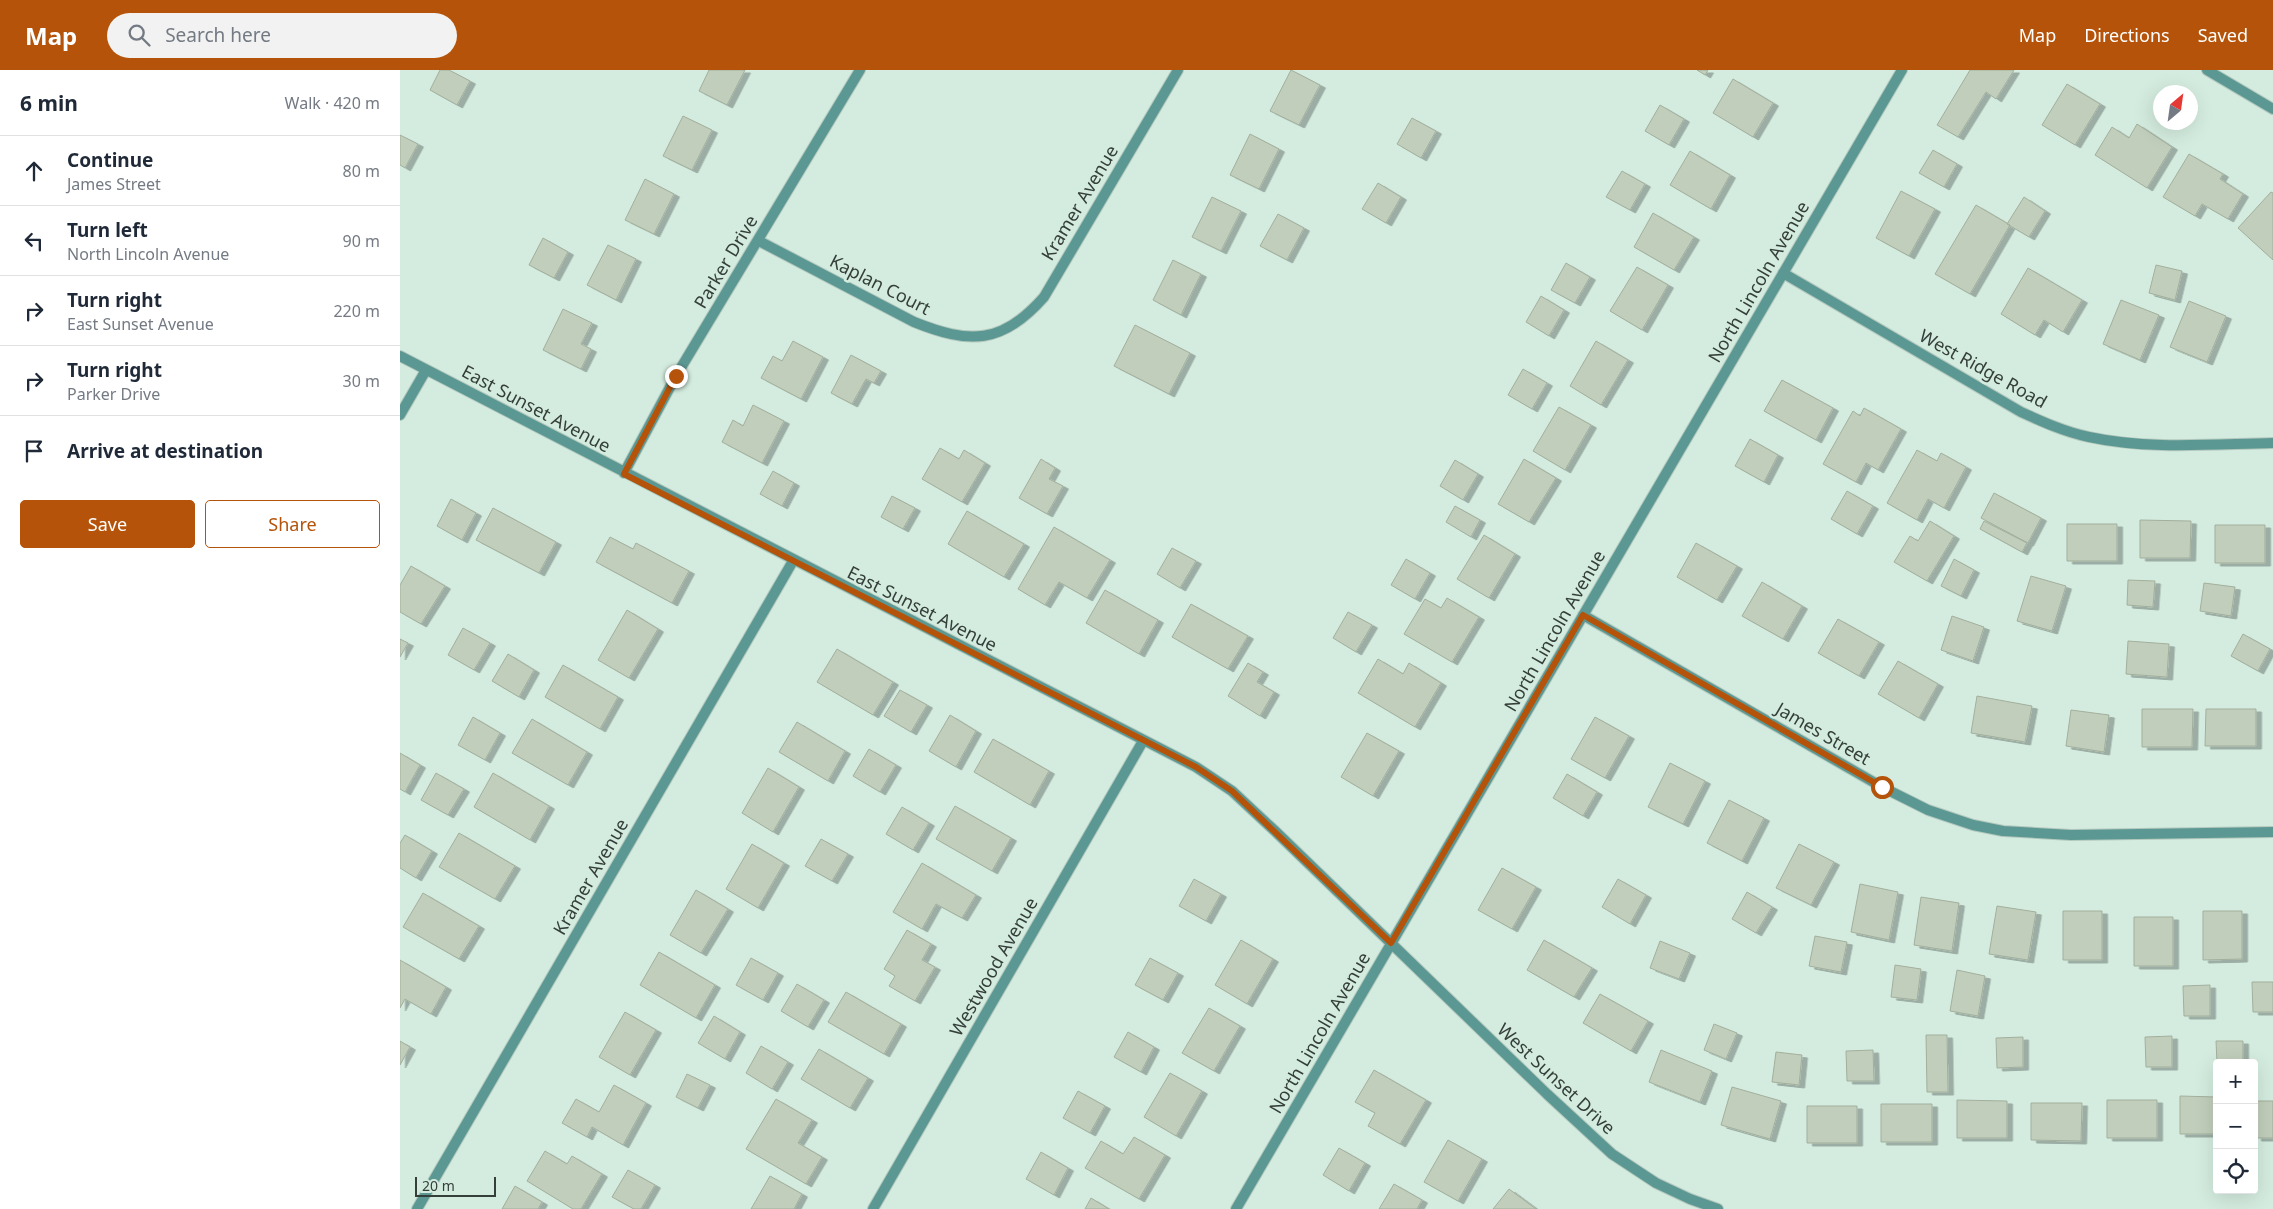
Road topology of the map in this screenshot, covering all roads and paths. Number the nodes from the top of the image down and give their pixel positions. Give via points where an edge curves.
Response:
1 (860, 70) edge
2 (1178, 70) edge
3 (1902, 70) edge
4 (2207, 70) edge
5 (2273, 108) edge
6 (759, 241) junction
7 (1783, 273) junction
8 (992, 335) joint
9 (400, 356) edge
10 (426, 370) junction
11 (400, 415) edge
12 (2273, 443) edge
13 (624, 474) junction
14 (793, 560) junction
15 (1583, 615) junction
16 (1143, 741) junction
17 (2273, 832) edge
18 (1391, 943) junction
19 (417, 1209) edge
20 (873, 1209) edge
21 (1236, 1209) edge
22 (1718, 1209) edge

1 - 6 street, Parker Drive
2 - 8 street, Kramer Avenue via 1044,297 1022,319
3 - 7 street, North Lincoln Avenue
4 - 5 street
6 - 8 street, Kaplan Court via 914,322 966,338
6 - 13 street, Parker Drive via 676,376
7 - 12 street, West Ridge Road via 2021,412 2063,430 2112,441 2156,444
7 - 15 street, North Lincoln Avenue
9 - 10 street, East Sunset Avenue
10 - 11 street
10 - 13 street, East Sunset Avenue
13 - 14 street, East Sunset Avenue
14 - 16 street, East Sunset Avenue
14 - 19 street, Kramer Avenue
15 - 17 street, James Street via 1882,787 1928,810 1973,825 2003,831 2071,834
15 - 18 street, North Lincoln Avenue
16 - 18 street, East Sunset Avenue via 1196,767 1232,791
16 - 20 street, Westwood Avenue
18 - 21 street, North Lincoln Avenue
18 - 22 street, West Sunset Drive via 1612,1154 1656,1183

